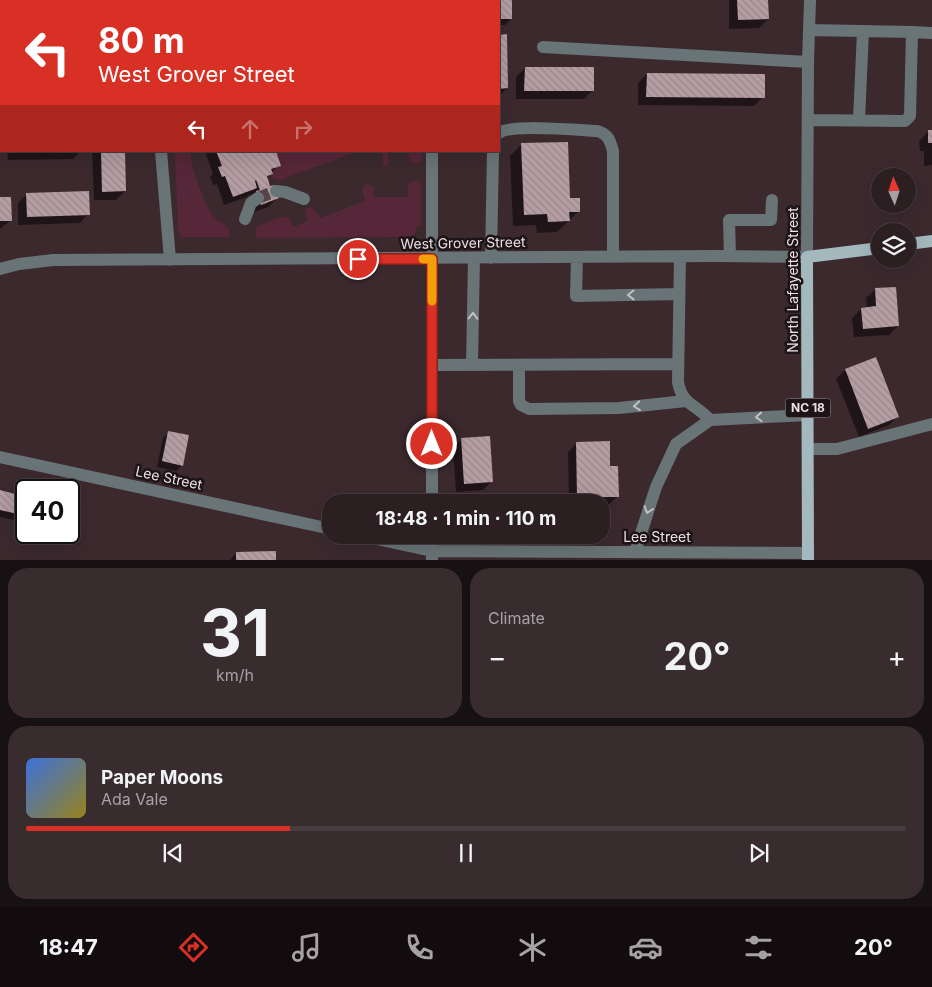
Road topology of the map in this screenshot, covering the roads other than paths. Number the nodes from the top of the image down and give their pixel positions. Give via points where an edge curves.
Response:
1 (810, 0) edge
2 (810, 30) junction
3 (863, 31) junction
4 (912, 32) junction
5 (932, 33) edge
6 (543, 48) dead end
7 (808, 62) junction
8 (809, 120) junction
9 (859, 120) junction
10 (500, 132) edge
11 (161, 152) edge
12 (432, 152) edge
13 (493, 152) edge
14 (276, 191) tunnel mouth
15 (258, 198) tunnel mouth
16 (304, 199) dead end
17 (772, 200) dead end
18 (245, 219) dead end
19 (932, 241) edge
20 (916, 243) edge
21 (871, 249) edge
22 (680, 256) junction
23 (730, 256) junction
24 (577, 257) junction
25 (613, 257) junction
26 (808, 257) junction
27 (474, 258) junction
28 (491, 258) junction
29 (432, 259) junction
30 (170, 260) junction
31 (0, 269) edge
32 (679, 294) junction
33 (678, 364) junction
34 (432, 365) junction
35 (472, 365) junction
36 (518, 365) junction
37 (686, 401) junction
38 (808, 415) junction
39 (710, 420) junction
40 (932, 424) edge
41 (808, 449) junction
42 (0, 457) edge
43 (432, 494) edge
44 (322, 527) edge
45 (391, 544) edge
46 (635, 552) junction
47 (432, 555) edge
48 (808, 556) edge

1 - 2 street, North Lafayette Street
2 - 3 street
2 - 7 street, North Lafayette Street
3 - 4 street
3 - 9 street
4 - 5 street
4 - 9 street via 910,116 905,121
6 - 7 street
7 - 8 street, North Lafayette Street
8 - 9 street
8 - 26 street, North Lafayette Street
10 - 25 street via 515,128 606,134 613,151
11 - 30 street
12 - 29 street
13 - 28 street
14 - 16 street
15 - 18 street via 251,203
17 - 23 street via 771,220 730,220
19 - 20 main road
21 - 26 main road
22 - 23 street, West Grover Street
22 - 25 street, West Grover Street
22 - 32 street
23 - 26 street, West Grover Street
24 - 25 street, West Grover Street
24 - 28 street, West Grover Street
32 -> 24 street via 576,296
26 - 38 main road, North Lafayette Street / NC 18
27 - 28 street, West Grover Street
27 - 29 street, West Grover Street
35 -> 27 street
29 - 30 street, West Grover Street
29 - 34 street
30 - 31 street, West Grover Street via 53,260
32 - 33 street
33 - 36 street
33 - 37 street via 680,392
34 - 35 street
34 - 43 street
35 - 36 street
37 -> 36 street via 619,408 529,409 519,401
37 - 39 street
38 -> 39 street
38 - 41 main road, North Lafayette Street / NC 18
39 -> 46 street via 676,444 656,487
40 - 41 street via 837,449
41 - 48 main road, North Lafayette Street / NC 18
42 - 44 street, Lee Street
45 - 47 street, Lee Street
46 - 47 street, Lee Street
46 - 48 street, Lee Street

